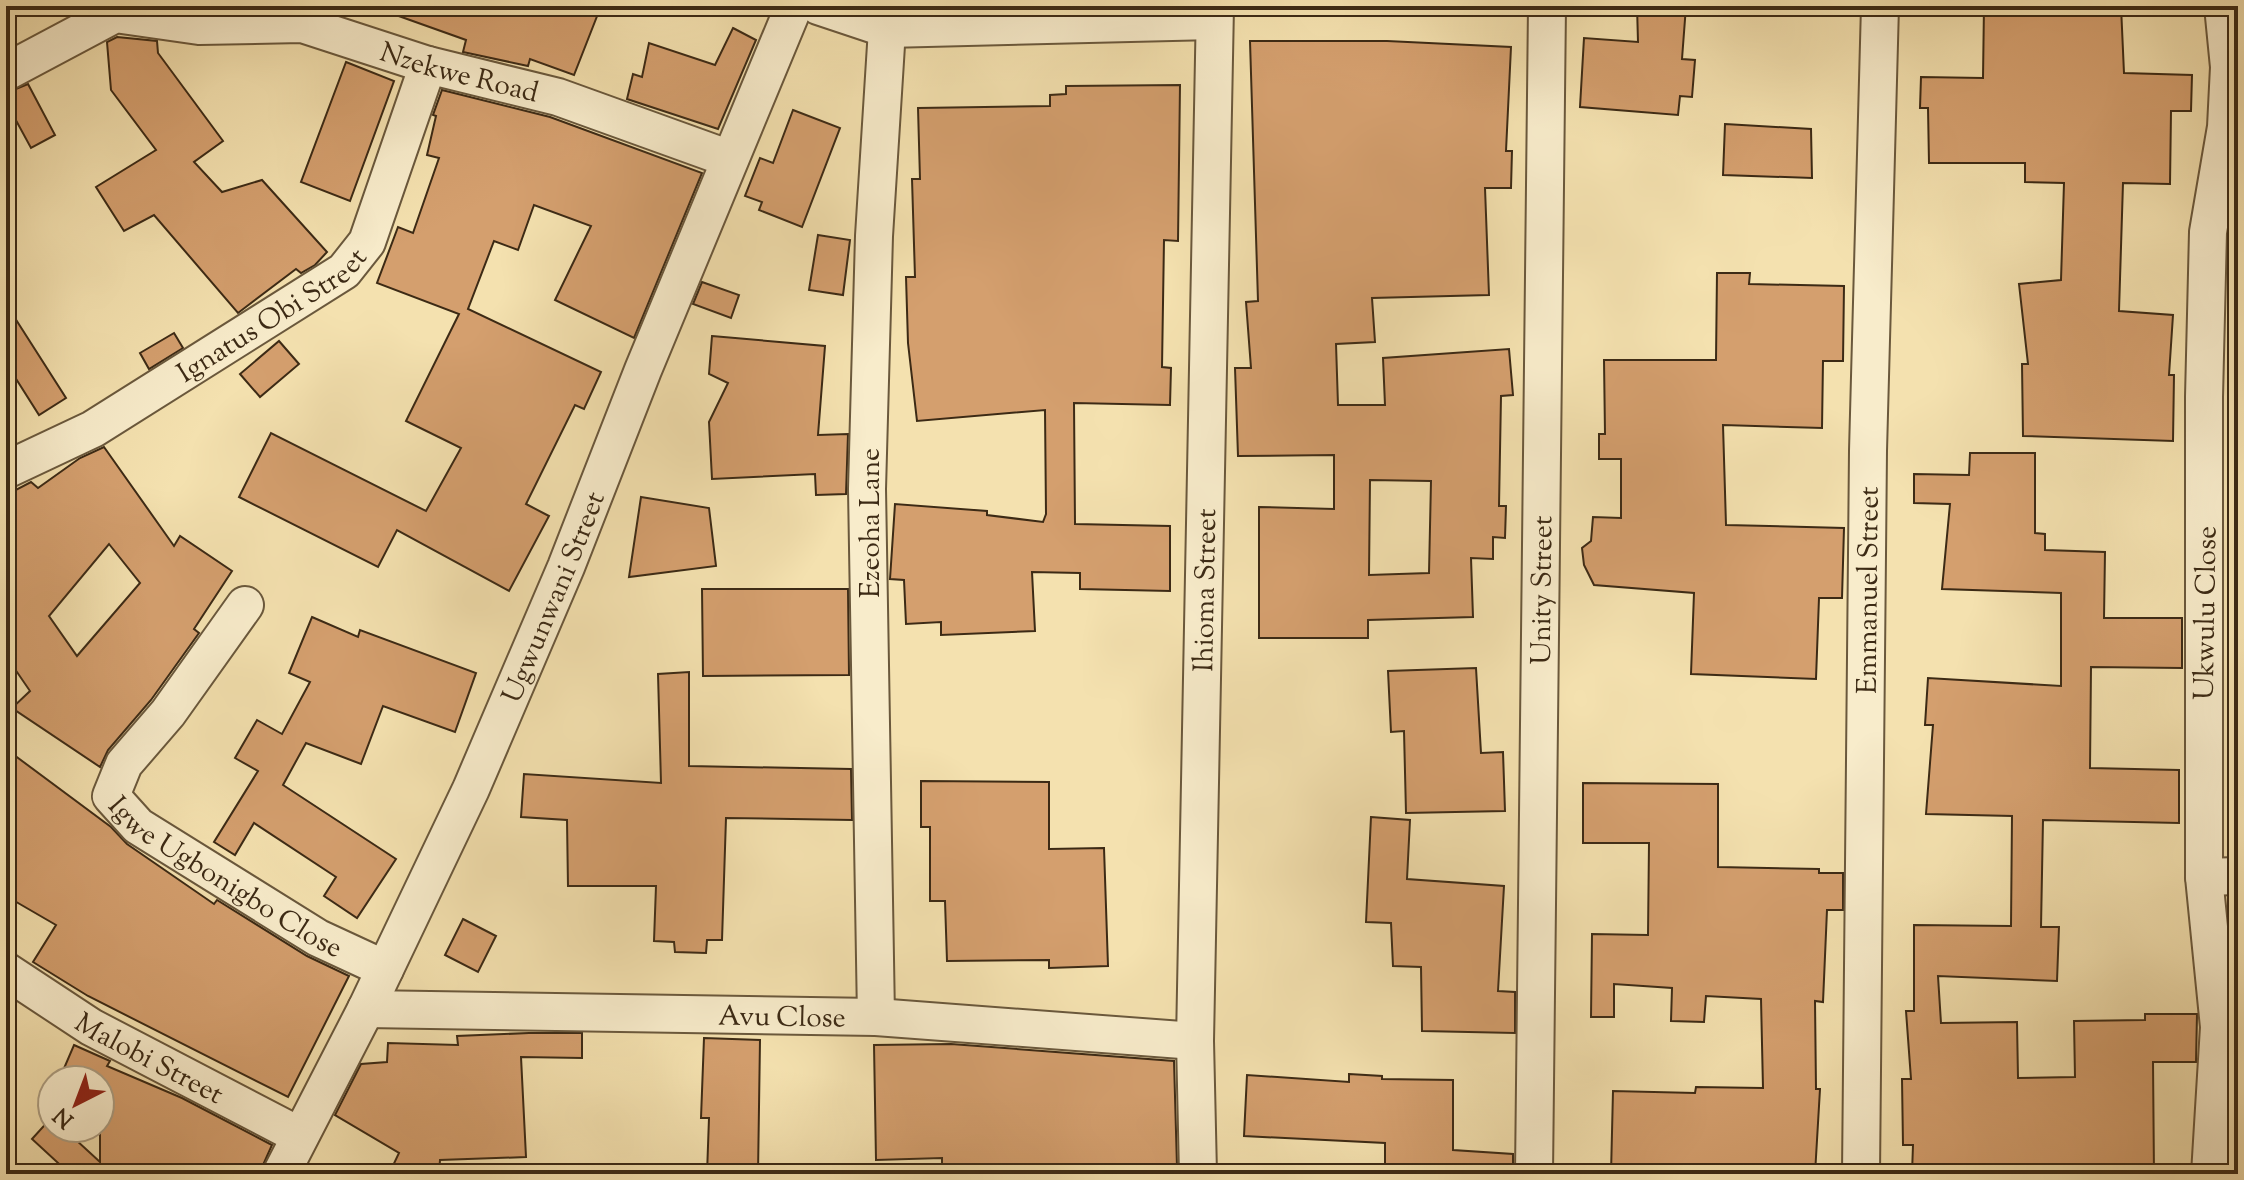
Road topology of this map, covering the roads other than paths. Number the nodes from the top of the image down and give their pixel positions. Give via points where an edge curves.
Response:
1 (794, 6) edge
2 (818, 6) edge
3 (1547, 6) edge
4 (1880, 6) edge
5 (2223, 6) edge
6 (113, 10) edge
7 (1215, 13) edge
8 (305, 15) edge
9 (887, 29) junction
10 (428, 65) junction
11 (6, 72) edge
12 (730, 159) junction
13 (6, 470) edge
14 (245, 605) dead end
15 (2221, 876) edge
16 (385, 969) junction
17 (6, 971) edge
18 (366, 1009) junction
19 (876, 1017) junction
20 (1195, 1041) junction
21 (300, 1136) junction
22 (281, 1174) edge
23 (1198, 1174) edge
24 (1534, 1174) edge
25 (1861, 1174) edge
26 (2210, 1174) edge

1 - 12 street, Ugwunwani Street
2 - 9 street
3 - 24 street, Unity Street
4 - 25 street, Emmanuel Street via 1868,451
5 - 15 street, Ukwulu Close via 2229,67 2226,127 2208,232 2204,397
6 - 8 street, Nzekwe Road via 199,26
6 - 11 street, Nzekwe Road
7 - 9 street
7 - 20 street, Ihioma Street
8 - 10 street, Nzekwe Road
9 - 19 street, Ezeoha Lane via 867,489
10 - 12 street, Nzekwe Road via 558,97
10 - 13 street, Ignatus Obi Street via 367,242 344,271 93,429
12 - 16 street, Ugwunwani Street via 535,643
14 - 16 street, Igwe Ugbonigbo Close via 168,713 124,764 111,796 138,826 318,938
15 - 26 street, Ukwulu Close
16 - 18 street, Ugwunwani Street
17 - 21 street, Malobi Street via 91,1027
18 - 19 street, Avu Close
18 - 21 street, Ugwunwani Street
19 - 20 street, Avu Close
20 - 23 street, Ihioma Street
21 - 22 street, Ugwunwani Street

